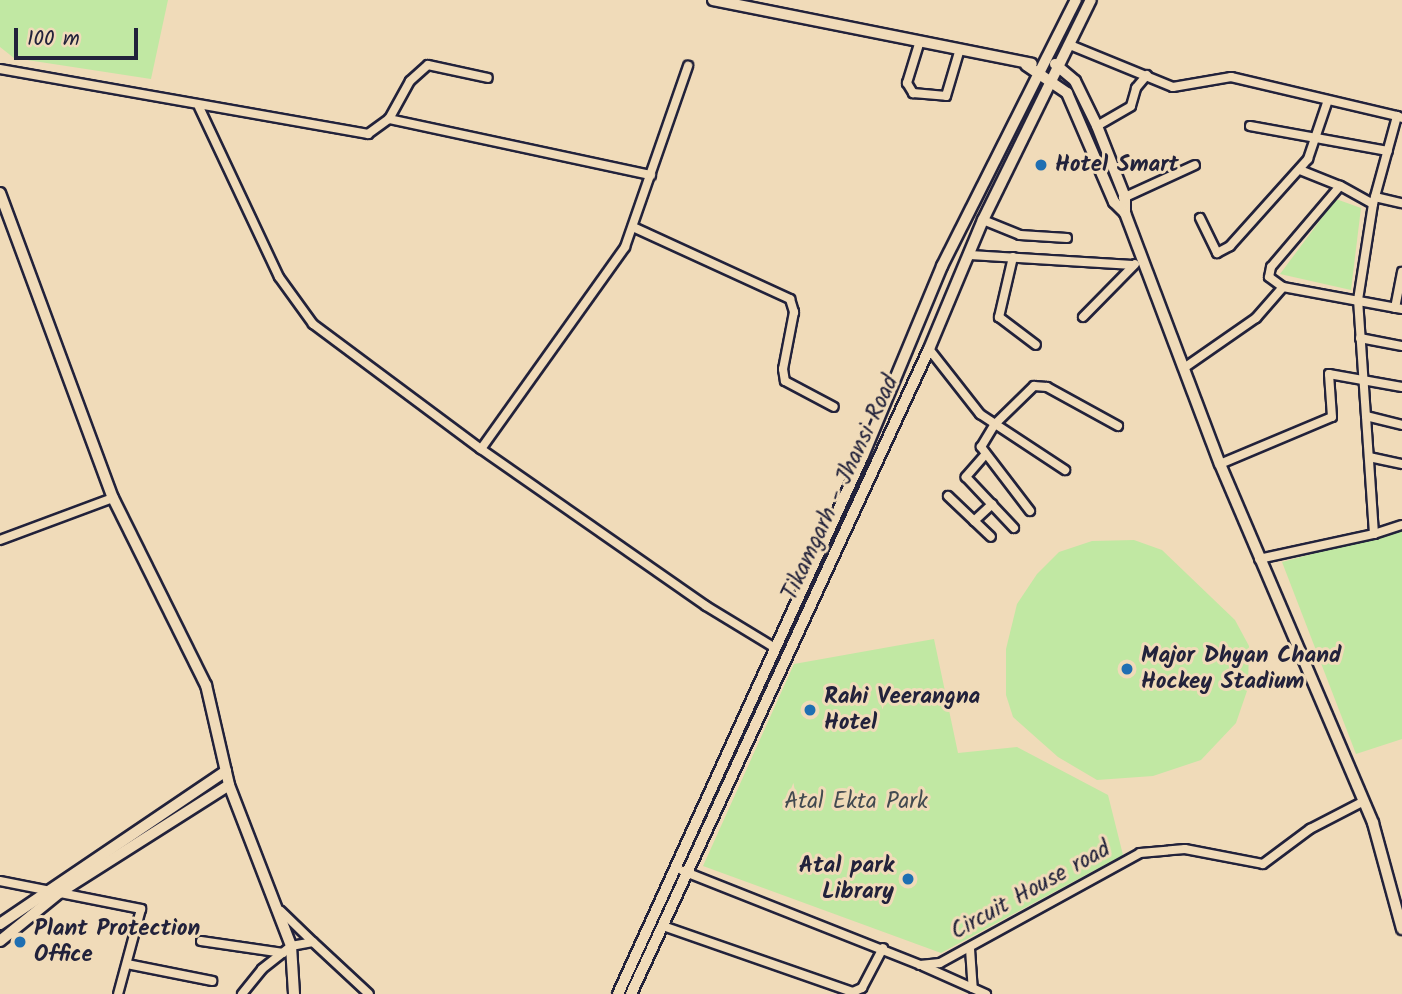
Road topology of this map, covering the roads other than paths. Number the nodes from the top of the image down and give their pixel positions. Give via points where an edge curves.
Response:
1 (713, 0) edge
2 (1076, 0) edge
3 (1091, 0) edge
4 (919, 44) junction
5 (1070, 46) junction
6 (959, 52) junction
7 (1044, 62) junction
8 (1026, 65) junction
9 (1059, 65) junction
10 (688, 66) dead end
11 (0, 69) edge
12 (1038, 75) junction
13 (1147, 75) junction
14 (488, 78) dead end
15 (1052, 80) junction
16 (1328, 100) junction
17 (199, 107) junction
18 (1400, 117) edge
19 (389, 118) junction
20 (1097, 126) junction
21 (1250, 126) dead end
22 (1319, 137) junction
23 (1388, 151) junction
24 (1195, 165) dead end
25 (1300, 170) junction
26 (651, 175) junction
27 (1340, 186) junction
28 (0, 193) edge
29 (1125, 197) junction
30 (1374, 201) junction
31 (1114, 202) junction
32 (1402, 203) edge
33 (2, 205) edge
34 (1125, 213) junction
35 (1200, 218) dead end
36 (983, 220) junction
37 (633, 227) junction
38 (1067, 238) dead end
39 (970, 255) junction
40 (1013, 257) junction
41 (1138, 262) junction
42 (1402, 272) edge
43 (1283, 287) junction
44 (1358, 300) junction
45 (1399, 308) edge
46 (1083, 317) dead end
47 (1360, 338) junction
48 (1036, 345) dead end
49 (1402, 346) edge
50 (929, 349) junction
51 (1184, 369) junction
52 (1363, 378) junction
53 (1402, 387) edge
54 (834, 407) dead end
55 (1366, 416) junction
56 (994, 425) junction
57 (1402, 425) edge
58 (1118, 426) dead end
59 (481, 449) junction
60 (984, 456) junction
61 (1369, 457) junction
62 (1220, 464) junction
63 (1402, 464) edge
64 (1065, 470) dead end
65 (948, 496) dead end
66 (113, 498) junction
67 (992, 504) junction
68 (1030, 511) dead end
69 (974, 521) junction
70 (1402, 525) edge
71 (1014, 528) dead end
72 (1374, 534) junction
73 (990, 537) dead end
74 (0, 540) edge
75 (1259, 559) junction
76 (805, 579) junction
77 (819, 585) junction
78 (775, 648) junction
79 (226, 771) junction
80 (229, 785) junction
81 (1364, 802) junction
82 (673, 867) junction
83 (688, 873) junction
84 (0, 881) edge
85 (55, 890) junction
86 (281, 911) junction
87 (0, 924) edge
88 (663, 926) junction
89 (1402, 929) edge
90 (0, 941) edge
91 (201, 941) dead end
92 (313, 942) junction
93 (883, 948) junction
94 (970, 949) junction
95 (287, 950) junction
96 (127, 964) junction
97 (920, 965) junction
98 (212, 981) dead end
99 (973, 988) junction
100 (121, 993) edge
101 (242, 994) edge
102 (293, 994) edge
103 (369, 994) edge
104 (618, 994) edge
105 (631, 994) edge
106 (986, 994) edge

1 - 4 street
2 - 7 street, Tikamgarh - Jhansi Road
3 - 5 street, Tikamgarh - Jhansi Road
4 - 6 street
4 - 6 street via 907,83 913,93 946,96
5 - 9 street, Tikamgarh - Jhansi Road
5 - 13 street
6 - 8 street
7 - 8 street
7 - 9 street
7 - 12 street, Tikamgarh - Jhansi Road
8 - 12 street
9 - 15 street, Tikamgarh - Jhansi Road
9 - 20 street via 1075,81
10 - 26 street
11 - 17 street
12 - 15 street
12 - 76 street, Tikamgarh - Jhansi Road via 942,266
13 - 16 street via 1178,88 1231,78
13 - 20 street via 1136,88 1131,106
14 - 19 street via 428,65 410,81
15 - 31 street via 1071,101
15 - 36 street, Tikamgarh - Jhansi Road
16 - 18 street
16 - 22 street
17 - 19 street via 368,134
17 - 59 street via 279,277 299,309 358,359
18 - 23 street
19 - 26 street
20 - 29 street
21 - 22 street
22 - 23 street
22 - 25 street
23 - 30 street
24 - 29 street
25 - 27 street
25 - 35 street via 1235,242 1219,253
26 - 37 street
27 - 30 street
27 - 43 street via 1271,267 1269,277
28 - 33 street
29 - 31 street
29 - 34 street
30 - 32 street
30 - 44 street
31 - 34 street
33 - 66 street
34 - 41 street
36 - 38 street via 1020,235
36 - 39 street, Tikamgarh - Jhansi Road
37 - 54 street via 790,299 794,312 783,376 789,384
37 - 59 street via 607,275
39 - 40 street
39 - 50 street, Tikamgarh - Jhansi Road
40 - 41 street
40 - 48 street via 999,317
41 - 46 street
41 - 51 street
42 - 45 street
43 - 44 street
43 - 51 street via 1256,318
44 - 45 street
44 - 47 street
47 - 49 street
47 - 52 street
50 - 56 street via 972,405
50 - 77 street, Tikamgarh - Jhansi Road
51 - 62 street
52 - 53 street
52 - 55 street
52 - 62 street via 1329,374 1332,416
55 - 57 street
55 - 61 street
56 - 58 street via 1038,384
56 - 60 street via 982,443
56 - 64 street
59 - 78 street via 706,606
60 - 67 street via 966,477
60 - 68 street
61 - 63 street
61 - 72 street
62 - 75 street
65 - 69 street
66 - 74 street
66 - 79 street via 206,685
67 - 69 street
67 - 71 street
69 - 73 street
70 - 72 street
72 - 75 street
75 - 81 street
76 - 77 street
76 - 78 street, Tikamgarh - Jhansi Road
77 - 83 street, Tikamgarh - Jhansi Road
78 - 82 street, Tikamgarh - Jhansi Road
79 - 80 street
79 - 85 street
80 - 85 street
80 - 86 street
81 - 89 street
81 - 94 street, Circuit House road via 1310,829 1263,863 1185,849 1140,853
82 - 83 street
82 - 104 street, Tikamgarh - Jhansi Road
83 - 88 street, Tikamgarh - Jhansi Road
83 - 93 street
84 - 85 street
85 - 87 street
85 - 90 street
85 - 96 street via 141,909
86 - 92 street
86 - 95 street
88 - 93 street via 853,992 862,988
88 - 105 street, Tikamgarh - Jhansi Road
91 - 95 street
92 - 95 street
92 - 103 street
93 - 97 street
94 - 97 street, Circuit House road via 940,963
94 - 99 street
95 - 101 street via 262,969
95 - 102 street
96 - 98 street
96 - 100 street
97 - 99 street
99 - 106 street

